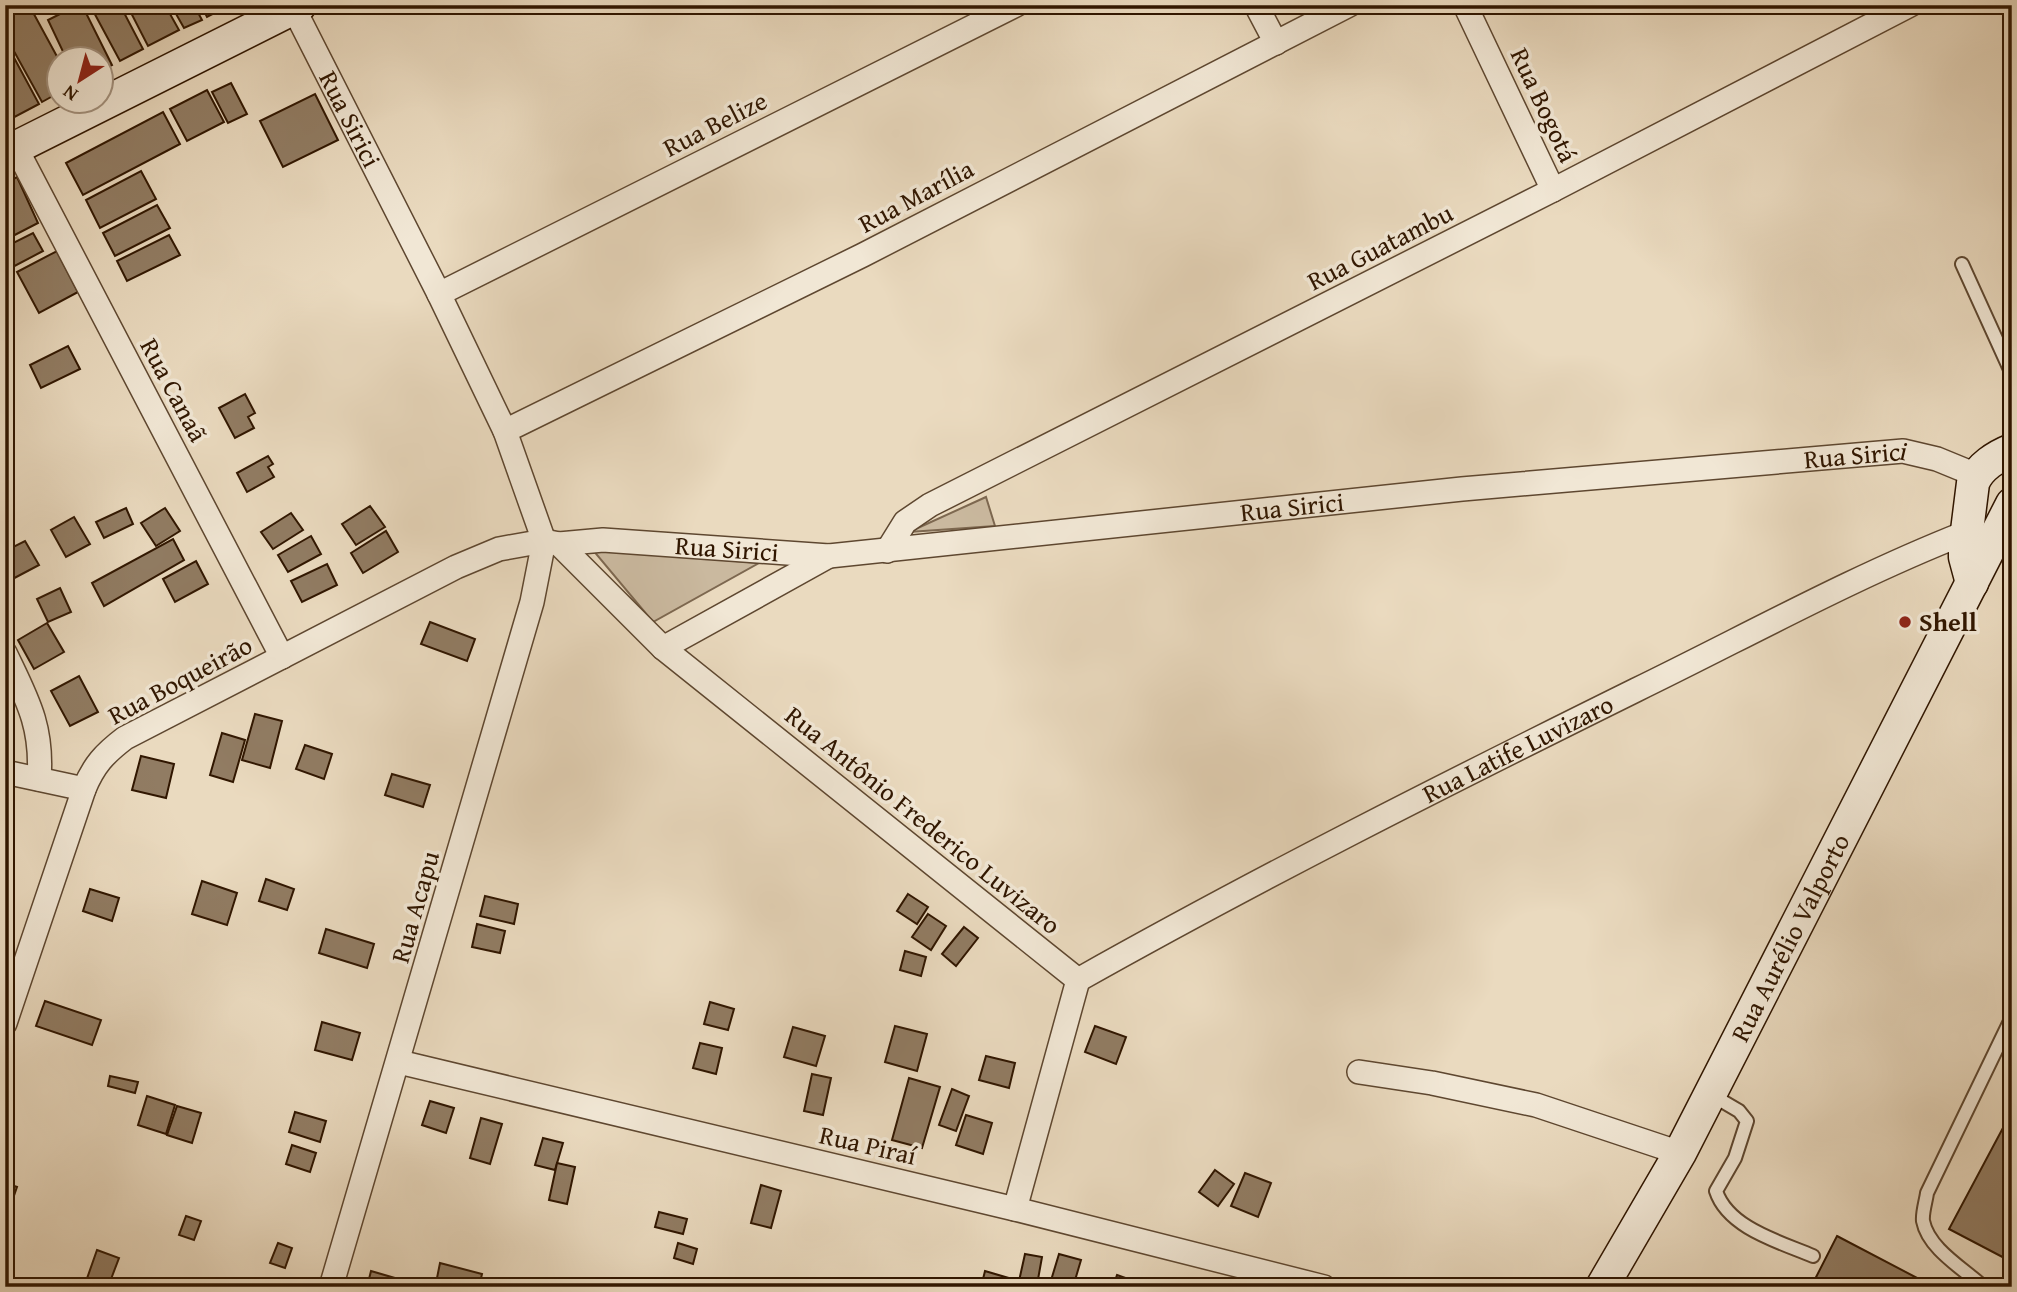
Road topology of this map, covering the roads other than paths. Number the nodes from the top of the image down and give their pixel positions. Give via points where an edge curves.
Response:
1 (1016, 5) edge
2 (1256, 5) edge
3 (1349, 5) edge
4 (1465, 5) edge
5 (1910, 5) edge
6 (295, 6) edge
7 (1276, 43) junction
8 (10, 150) edge
9 (1553, 190) junction
10 (1962, 264) dead end
11 (439, 294) junction
12 (2012, 374) edge
13 (505, 431) junction
14 (2012, 450) edge
15 (1976, 475) junction
16 (2012, 504) edge
17 (1965, 533) junction
18 (552, 542) junction
19 (887, 551) junction
20 (829, 556) junction
21 (1972, 583) junction
22 (663, 648) junction
23 (5, 653) edge
24 (282, 657) junction
25 (5, 772) edge
26 (39, 779) junction
27 (83, 789) junction
28 (1078, 980) junction
29 (2012, 1017) edge
30 (5, 1023) edge
31 (398, 1062) junction
32 (1359, 1072) dead end
33 (1710, 1094) junction
34 (1680, 1153) junction
35 (1015, 1209) junction
36 (1812, 1256) dead end
37 (1982, 1285) edge
38 (331, 1287) edge
39 (1324, 1287) edge
40 (1602, 1287) edge

1 - 11 street, Rua Belize
2 - 7 street
3 - 7 street, Rua Marília
4 - 9 street, Rua Bogotá
5 - 9 street, Rua Guatambu
6 - 8 main road
6 - 11 street, Rua Sirici
7 - 13 street, Rua Marília via 863,255
8 - 24 street, Rua Canaã
9 - 19 street, Rua Guatambu via 930,505 905,522
10 - 12 lane
11 - 13 street, Rua Sirici
13 - 18 street, Rua Sirici
14 - 15 main road
15 - 17 main road
15 - 19 street, Rua Sirici via 1937,458 1903,451 1462,489
16 - 21 main road
17 - 21 main road
17 - 28 street, Rua Latife Luvizaro via 1528,744 1196,913
18 - 20 street, Rua Sirici via 603,540
18 - 22 street, Rua Antônio Frederico Luvizaro
18 - 24 street, Rua Boqueirão via 499,549 468,561
18 - 31 street, Rua Acapu
19 - 20 street, Rua Sirici
20 - 22 street
21 - 33 main road, Rua Aurélio Valporto
22 - 28 street, Rua Antônio Frederico Luvizaro
23 - 26 street via 32,709
24 - 27 street, Rua Boqueirão via 125,738 93,768
25 - 26 street
26 - 27 street
27 - 30 street, Rua Boqueirão
28 - 35 street
29 - 37 lane via 1927,1193 1923,1219 1940,1250
31 - 35 street, Rua Piraí
31 - 38 street, Rua Acapu
32 - 34 street via 1536,1105
33 - 34 main road, Rua Aurélio Valporto
33 - 36 lane via 1747,1121 1738,1151 1716,1191 1719,1202 1752,1229
34 - 40 main road, Rua Aurélio Valporto
35 - 39 street, Rua Piraí

